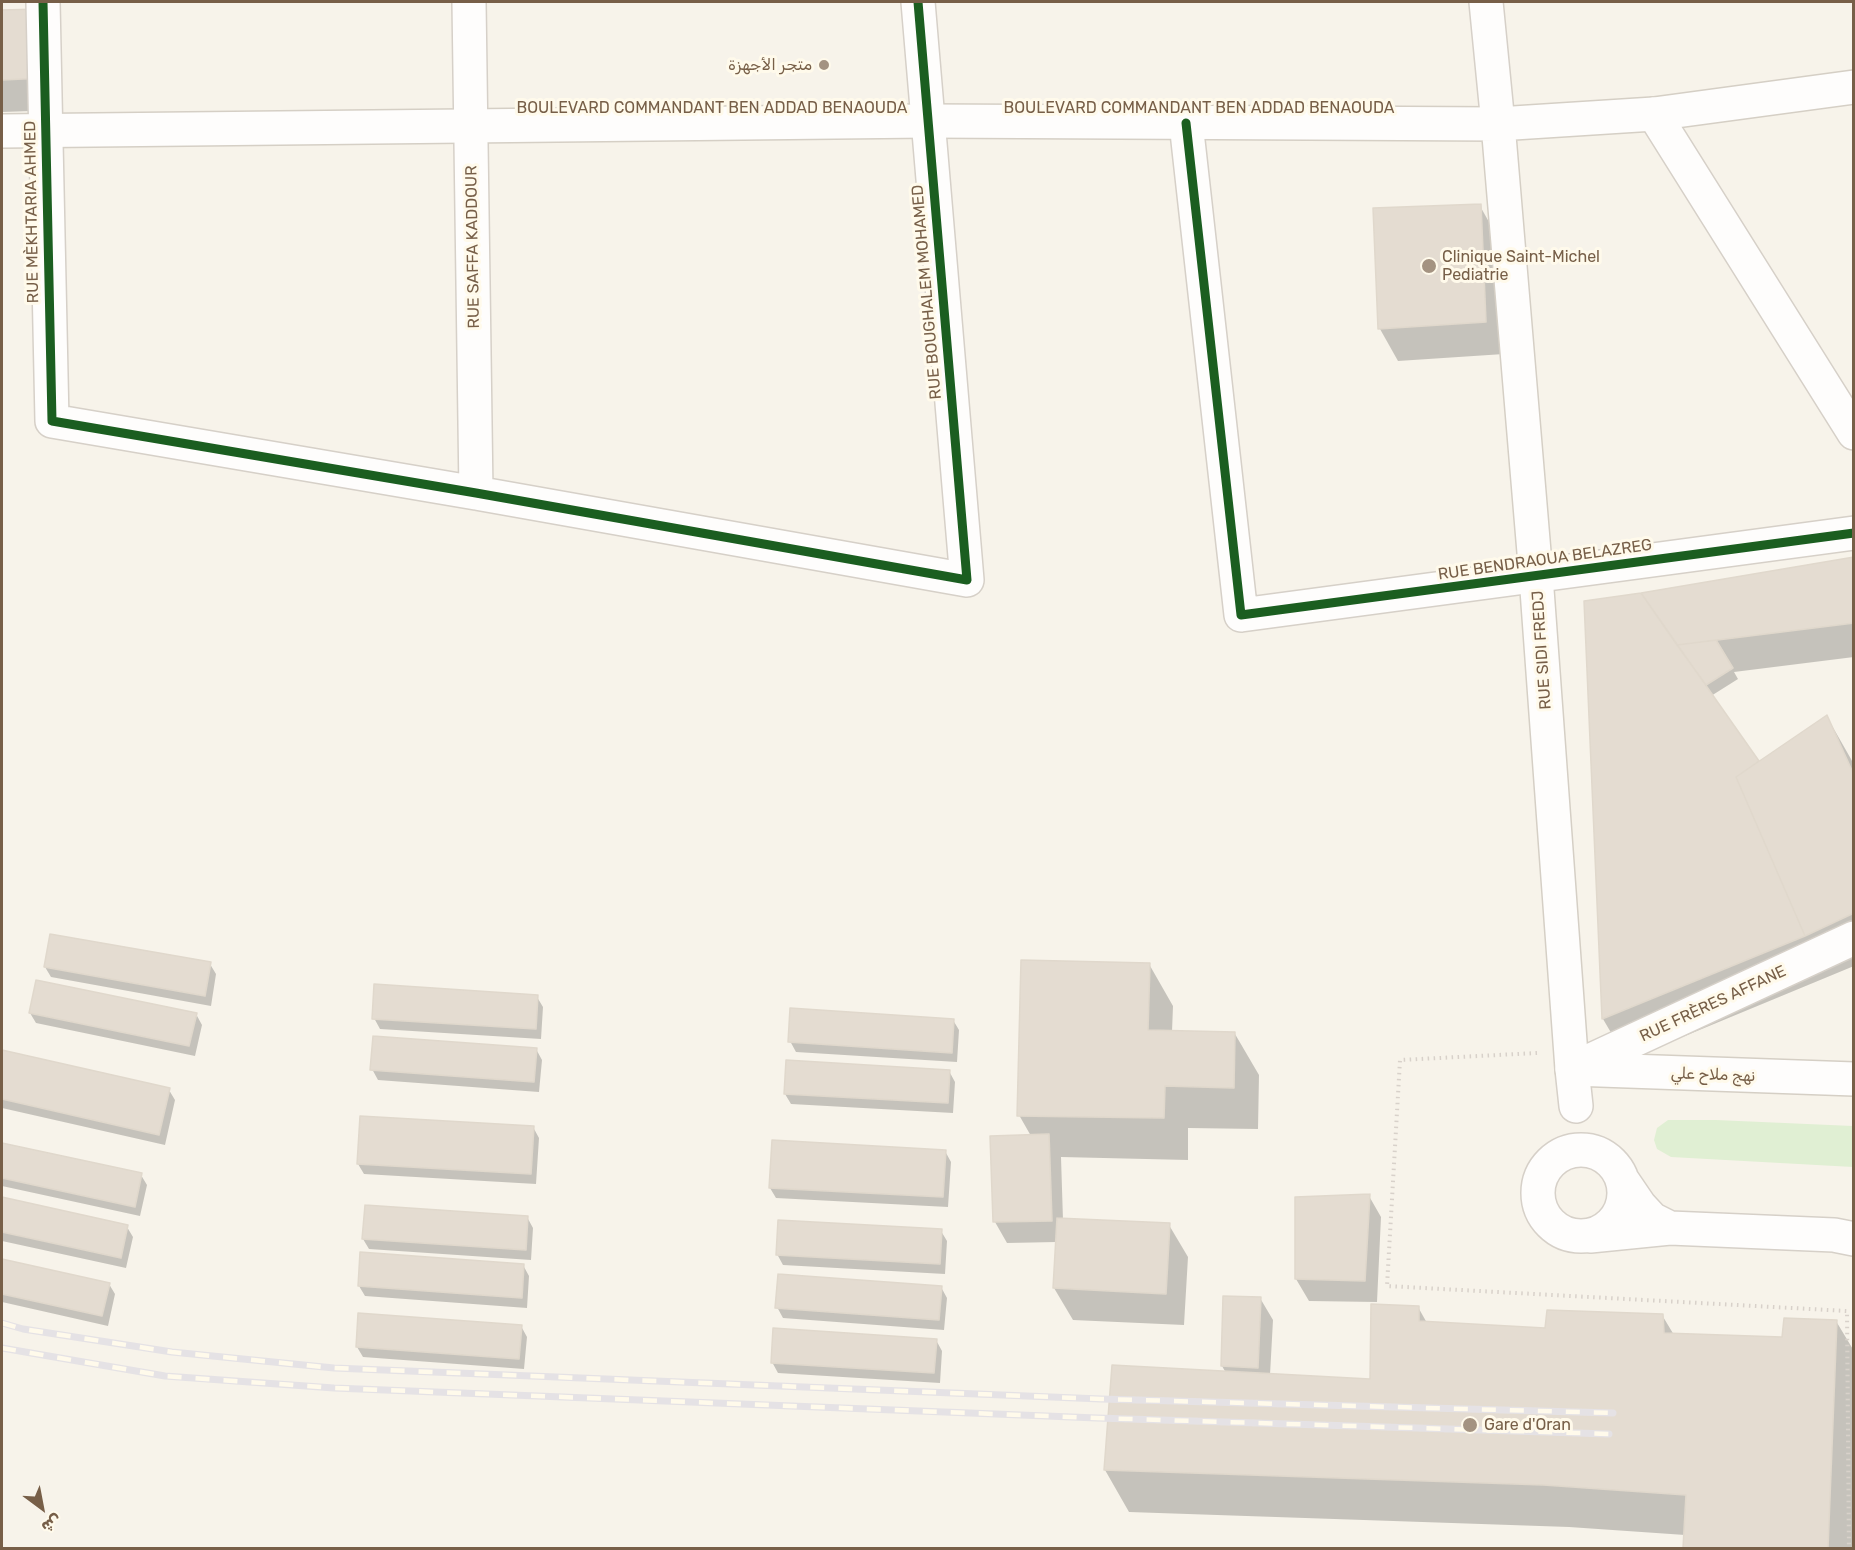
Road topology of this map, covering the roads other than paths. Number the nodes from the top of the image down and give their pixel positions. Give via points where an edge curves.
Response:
1 (43, 2) edge
2 (469, 2) edge
3 (918, 2) edge
4 (1486, 2) edge
5 (1854, 87) edge
6 (1654, 114) junction
7 (928, 122) junction
8 (1186, 123) junction
9 (1498, 124) junction
10 (471, 125) junction
11 (2, 131) edge
12 (45, 132) junction
13 (1854, 433) edge
14 (476, 492) junction
15 (1854, 533) edge
16 (1536, 576) junction
17 (1854, 938) edge
18 (1572, 1070) junction
19 (1854, 1079) edge
20 (1575, 1106) junction
21 (1595, 1152) junction
22 (1563, 1155) junction
23 (1623, 1181) junction
24 (1670, 1228) junction
25 (1588, 1236) junction
26 (1854, 1239) edge

1 - 12 street, RUE MÈKHTARIA AHMED
2 - 10 street, RUE SAFFA KADDOUR
3 - 7 street, RUE BOUGHALEM MOHAMED
4 - 9 street, RUE SIDI FREDJ
5 - 6 street, BOULEVARD COMMANDANT BEN ADDAD BENAOUDA
6 - 9 street, BOULEVARD COMMANDANT BEN ADDAD BENAOUDA
6 - 13 street
7 - 8 street, BOULEVARD COMMANDANT BEN ADDAD BENAOUDA
7 - 10 street, BOULEVARD COMMANDANT BEN ADDAD BENAOUDA
7 - 14 street, RUE BOUGHALEM MOHAMED via 967,580
8 - 9 street, BOULEVARD COMMANDANT BEN ADDAD BENAOUDA
8 - 16 street, RUE BENDRAOUA BELAZREG via 1241,615
9 - 16 street, RUE SIDI FREDJ
10 - 12 street, BOULEVARD COMMANDANT BEN ADDAD BENAOUDA
10 - 14 street, RUE SAFFA KADDOUR
11 - 12 street, BOULEVARD COMMANDANT BEN ADDAD BENAOUDA
12 - 14 street, RUE MÈKHTARIA AHMED via 52,421
15 - 16 street, RUE BENDRAOUA BELAZREG
16 - 18 street, RUE SIDI FREDJ
17 - 18 street, RUE FRÈRES AFFANE
18 - 19 street, نهج ملاح علي
18 - 20 street, RUE SIDI FREDJ
20 - 21 street via 1583,1133
20 - 22 street via 1572,1133
21 - 22 street via 1582,1149
21 - 23 street via 1617,1168
22 - 25 street via 1546,1168 1540,1181 1540,1209 1560,1231
23 - 24 street via 1652,1219
23 - 25 street via 1622,1208 1614,1222
24 - 25 street
24 - 26 street

